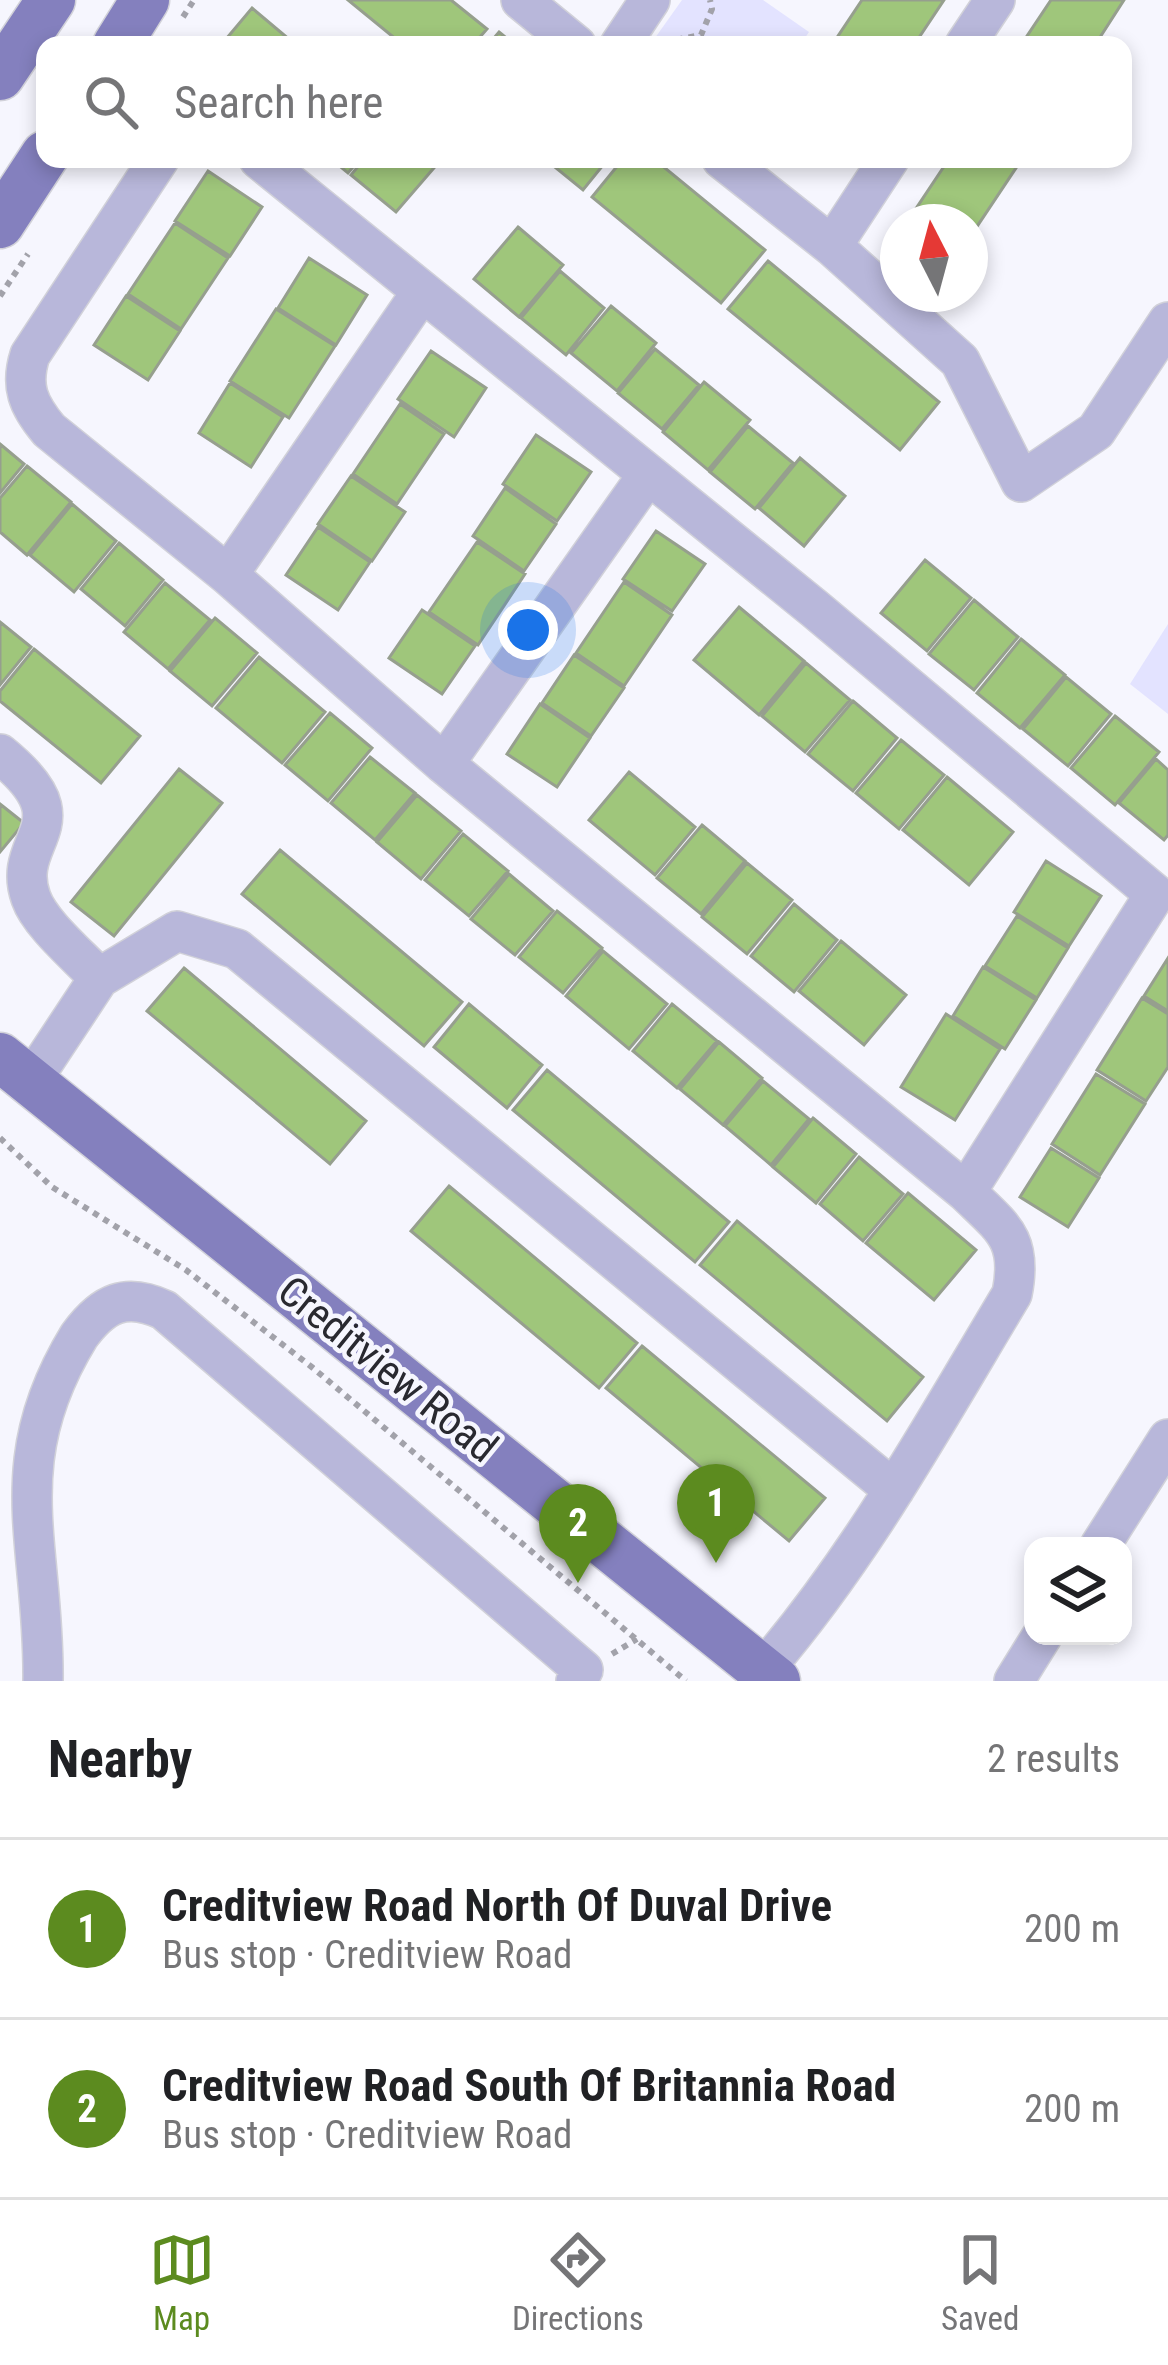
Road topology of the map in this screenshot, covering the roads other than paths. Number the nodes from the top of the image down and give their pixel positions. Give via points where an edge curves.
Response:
1 (51, 0) edge
2 (145, 0) edge
3 (521, 0) edge
4 (650, 0) edge
5 (995, 0) edge
6 (122, 36) edge
7 (565, 36) edge
8 (626, 36) edge
9 (971, 36) edge
10 (0, 76) edge
11 (37, 168) edge
12 (153, 168) edge
13 (271, 168) edge
14 (734, 168) edge
15 (883, 168) edge
16 (0, 224) edge
17 (832, 245) junction
18 (421, 292) junction
19 (1168, 322) edge
20 (647, 476) junction
21 (228, 575) junction
22 (0, 754) edge
23 (444, 764) junction
24 (1162, 900) edge
25 (99, 978) junction
26 (15, 1069) edge
27 (965, 1192) junction
28 (1168, 1439) edge
29 (894, 1490) junction
30 (1106, 1537) edge
31 (1036, 1645) edge
32 (770, 1675) edge
33 (43, 1681) edge
34 (576, 1681) edge
35 (1014, 1681) edge

1 - 10 main road
2 - 6 main road
3 - 7 street
4 - 8 street
5 - 9 street
11 - 16 main road
12 - 21 street via 30,355 22,380 49,430
13 - 18 street
14 - 17 street
15 - 17 street
17 - 19 street via 960,361 1021,482 1096,431
18 - 20 street
18 - 21 street
20 - 23 street
20 - 24 street
21 - 23 street
22 - 25 street via 42,804 30,897
23 - 27 street
24 - 27 street
25 - 26 street
25 - 29 street via 177,931 237,949
26 - 32 main road, Creditview Road
27 - 29 street via 1006,1232 1018,1265 1012,1294
28 - 30 street
29 - 32 street
31 - 35 street
33 - 34 street via 25,1453 61,1360 89,1322 122,1299 164,1310 583,1670

